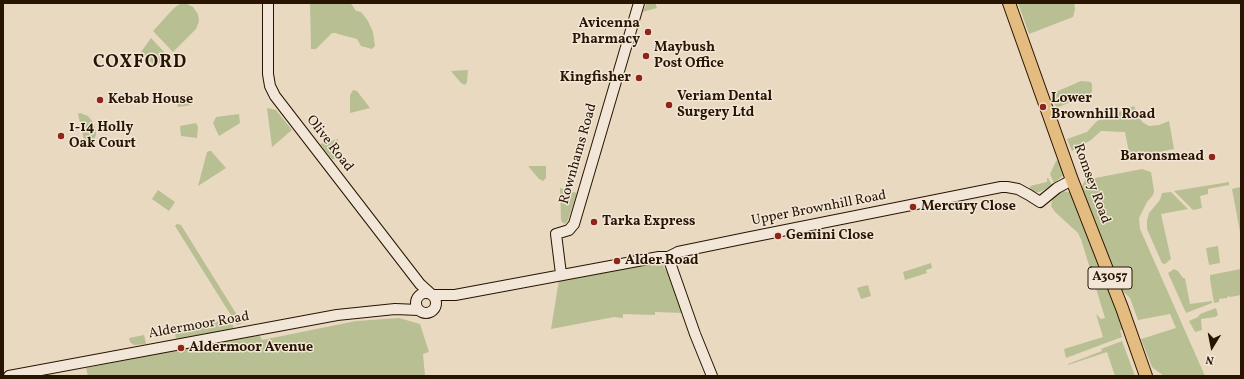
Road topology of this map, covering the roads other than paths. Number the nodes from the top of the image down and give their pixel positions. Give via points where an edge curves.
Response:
1 (268, 3) edge
2 (639, 3) edge
3 (1009, 3) edge
4 (1072, 180) junction
5 (668, 257) junction
6 (562, 274) junction
7 (420, 284) junction
8 (432, 294) junction
9 (455, 295) junction
10 (418, 298) junction
11 (436, 308) junction
12 (395, 309) junction
13 (419, 310) junction
14 (9, 376) edge
15 (712, 376) edge
16 (1146, 376) edge

1 - 7 street, Olive Road via 268,74 272,91
2 - 6 street, Rownhams Road via 574,224 569,230 556,234
3 - 4 main road, Romsey Road / A3057
4 - 5 street, Upper Brownhill Road via 1056,188 1040,202 1018,189 1007,186 678,252
4 - 16 main road, Romsey Road / A3057
5 - 6 street, Upper Brownhill Road
5 - 15 street
6 - 9 street
7 - 8 street, Olive Road
7 - 10 street
8 - 9 street
8 - 10 street via 424,293
8 - 11 street via 437,301
9 - 11 street
10 - 12 street, Aldermoor Road
10 - 13 street via 416,304
11 - 13 street via 428,313
12 - 13 street, Aldermoor Road
12 - 14 street, Aldermoor Road via 309,320

